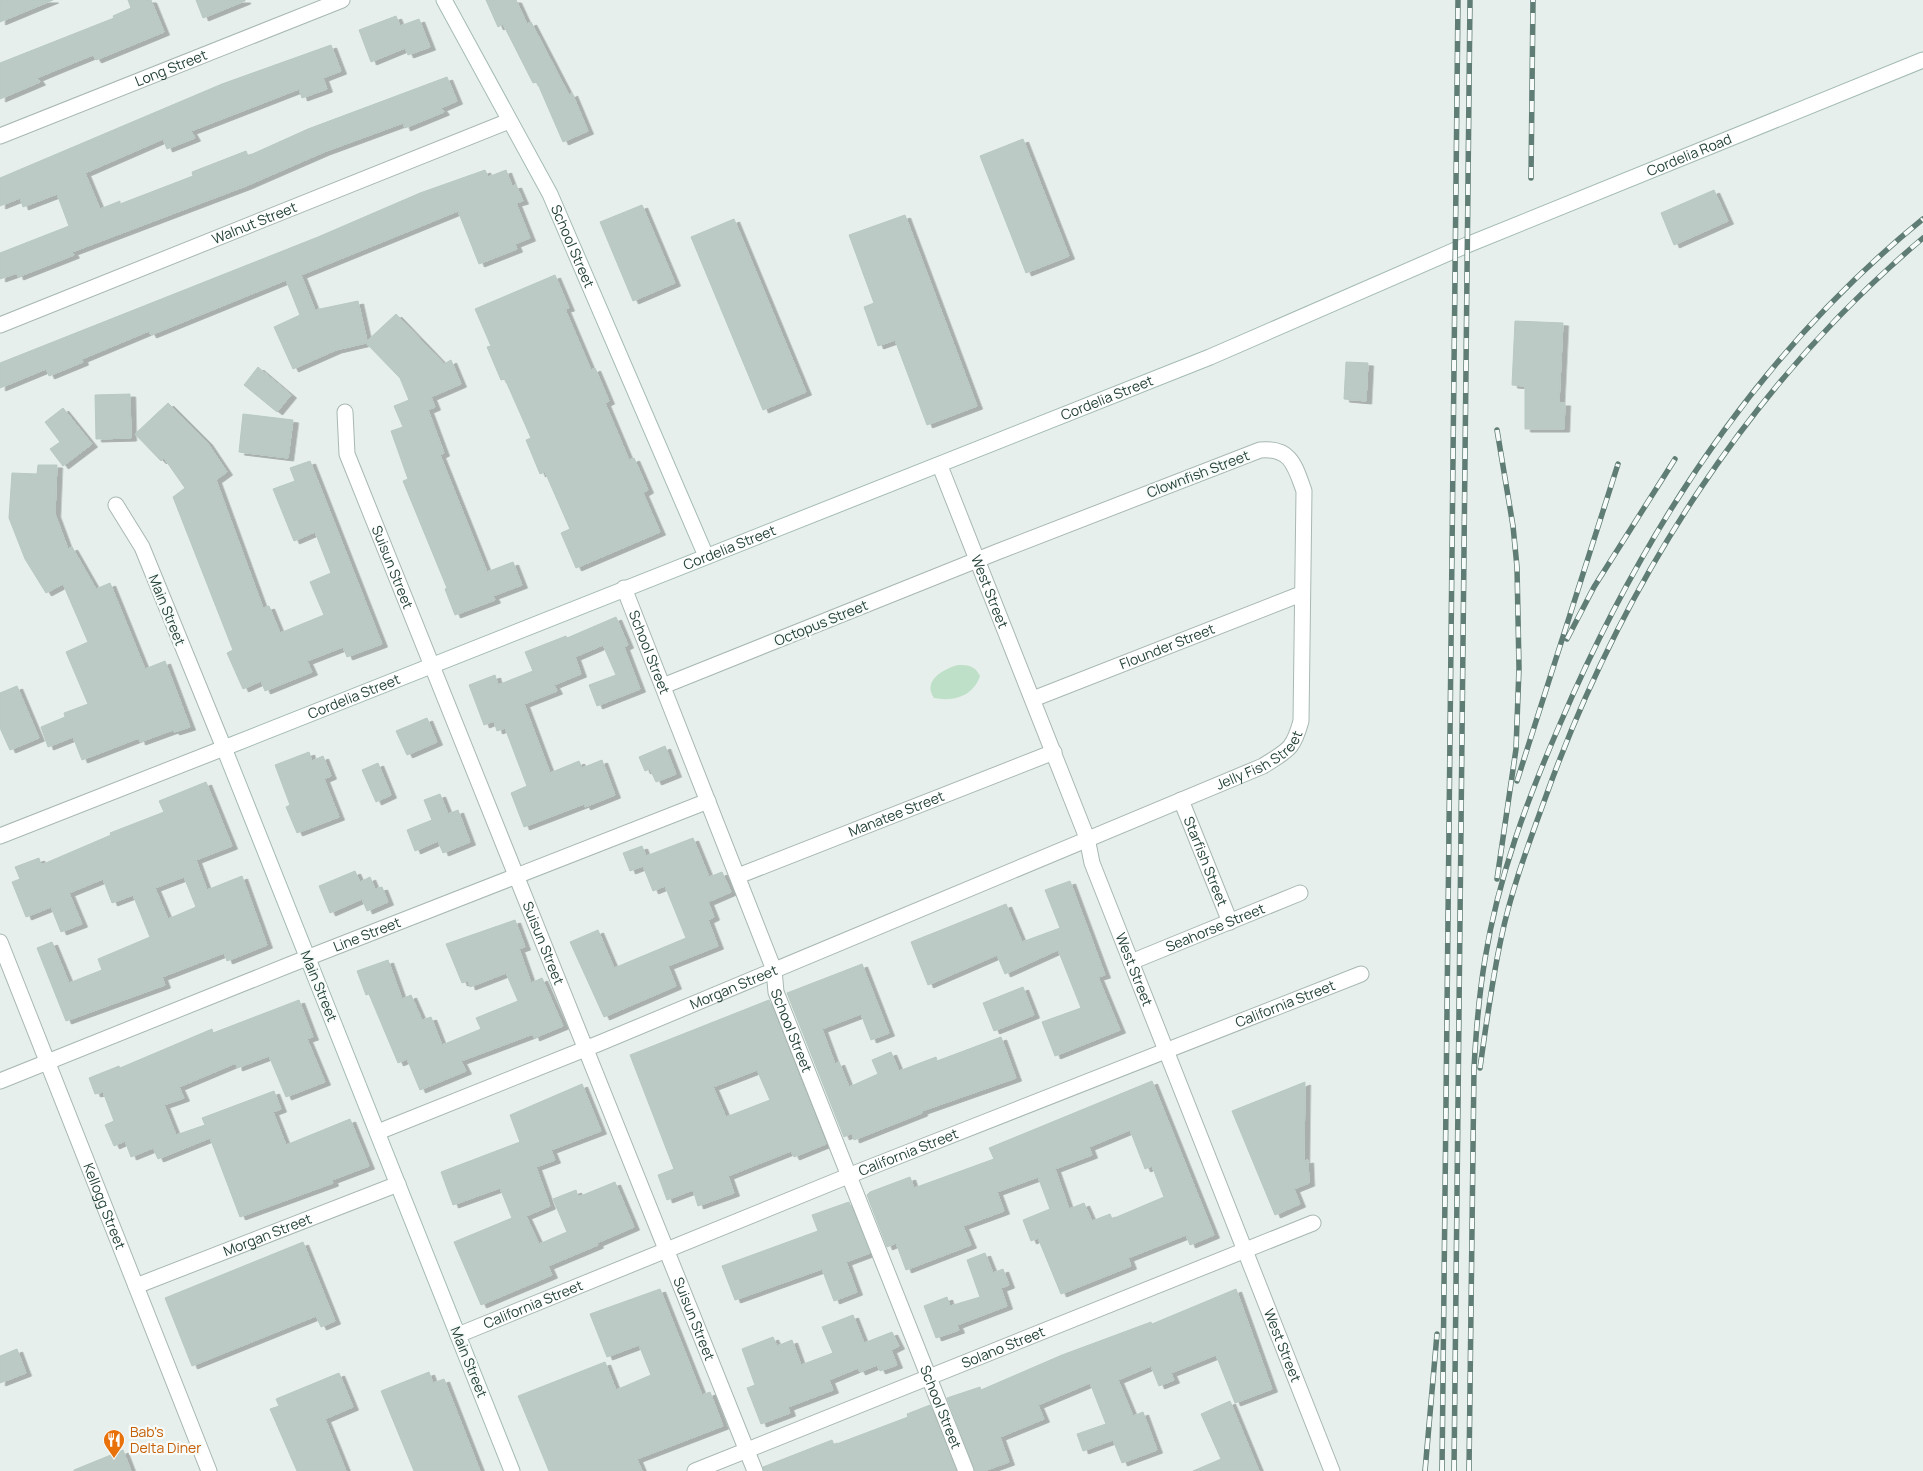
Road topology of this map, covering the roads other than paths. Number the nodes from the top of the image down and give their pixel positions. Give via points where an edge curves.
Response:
1 (342, 0) edge
2 (444, 0) edge
3 (1923, 60) edge
4 (509, 121) junction
5 (0, 136) edge
6 (1455, 250) joint
7 (0, 325) edge
8 (345, 412) dead end
9 (940, 466) junction
10 (116, 505) dead end
11 (706, 556) junction
12 (978, 560) junction
13 (624, 588) junction
14 (1301, 594) junction
15 (432, 665) junction
16 (663, 686) junction
17 (1033, 699) junction
18 (224, 748) junction
19 (1054, 752) junction
20 (1180, 800) junction
21 (708, 801) junction
22 (0, 836) edge
23 (1087, 838) junction
24 (516, 876) junction
25 (738, 876) junction
26 (1300, 894) dead end
27 (1230, 922) junction
28 (0, 942) edge
29 (308, 959) junction
30 (1131, 962) junction
31 (774, 970) junction
32 (1361, 974) dead end
33 (585, 1049) junction
34 (1167, 1049) junction
35 (48, 1063) junction
36 (0, 1081) edge
37 (378, 1132) junction
38 (849, 1176) junction
39 (398, 1184) junction
40 (1313, 1223) dead end
41 (667, 1249) junction
42 (1245, 1250) junction
43 (136, 1286) junction
44 (458, 1335) junction
45 (928, 1376) junction
46 (746, 1451) junction
47 (209, 1471) edge
48 (512, 1471) edge
49 (695, 1471) edge
50 (755, 1471) edge
51 (966, 1471) edge
52 (1332, 1471) edge

1 - 5 street, Long Street
2 - 4 street, School Street
3 - 6 street, Cordelia Road
4 - 7 street, Walnut Street
4 - 11 street, School Street via 550,194
6 - 9 street, Cordelia Street via 1210,357
8 - 15 street, Suisun Street via 347,454
9 - 11 street, Cordelia Street
9 - 12 street, West Street
10 - 18 street, Main Street via 142,547
11 - 13 street, Cordelia Street
12 - 14 street, Clownfish Street via 1231,460 1260,450 1274,449 1286,455 1296,467 1304,491
12 - 16 street, Octopus Street
12 - 17 street, West Street
13 - 15 street, Cordelia Street
13 - 16 street, School Street
14 - 17 street, Flounder Street
14 - 20 street, Jelly Fish Street via 1301,721 1295,742 1264,766
15 - 18 street, Cordelia Street
15 - 24 street, Suisun Street
16 - 21 street, School Street
17 - 19 street, West Street
18 - 22 street, Cordelia Street
18 - 29 street, Main Street
19 - 23 street, West Street
19 - 25 street, Manatee Street
20 - 23 street, Jelly Fish Street
20 - 27 street, Starfish Street
21 - 24 street, Line Street
21 - 25 street, School Street
23 - 30 street, West Street via 1092,863
23 - 31 street, Morgan Street
24 - 29 street, Line Street
24 - 33 street, Suisun Street
25 - 31 street, School Street
26 - 27 street, Seahorse Street
27 - 30 street, Seahorse Street
28 - 35 street, Kellogg Street
29 - 35 street, Line Street
29 - 37 street, Main Street
30 - 34 street, West Street
31 - 33 street, Morgan Street
31 - 38 street, School Street via 776,992
32 - 34 street, California Street
33 - 37 street, Morgan Street
33 - 41 street, Suisun Street
34 - 38 street, California Street
34 - 42 street, West Street
35 - 36 street, Line Street
35 - 43 street, Kellogg Street
37 - 39 street, Main Street
38 - 41 street, California Street
38 - 45 street, School Street
39 - 43 street, Morgan Street
39 - 44 street, Main Street
40 - 42 street, Solano Street
41 - 44 street, California Street
41 - 46 street, Suisun Street
42 - 45 street, Solano Street
42 - 52 street, West Street
43 - 47 street, Kellogg Street
44 - 48 street, Main Street
45 - 46 street, Solano Street
45 - 51 street, School Street
46 - 49 street, Solano Street
46 - 50 street, Suisun Street

